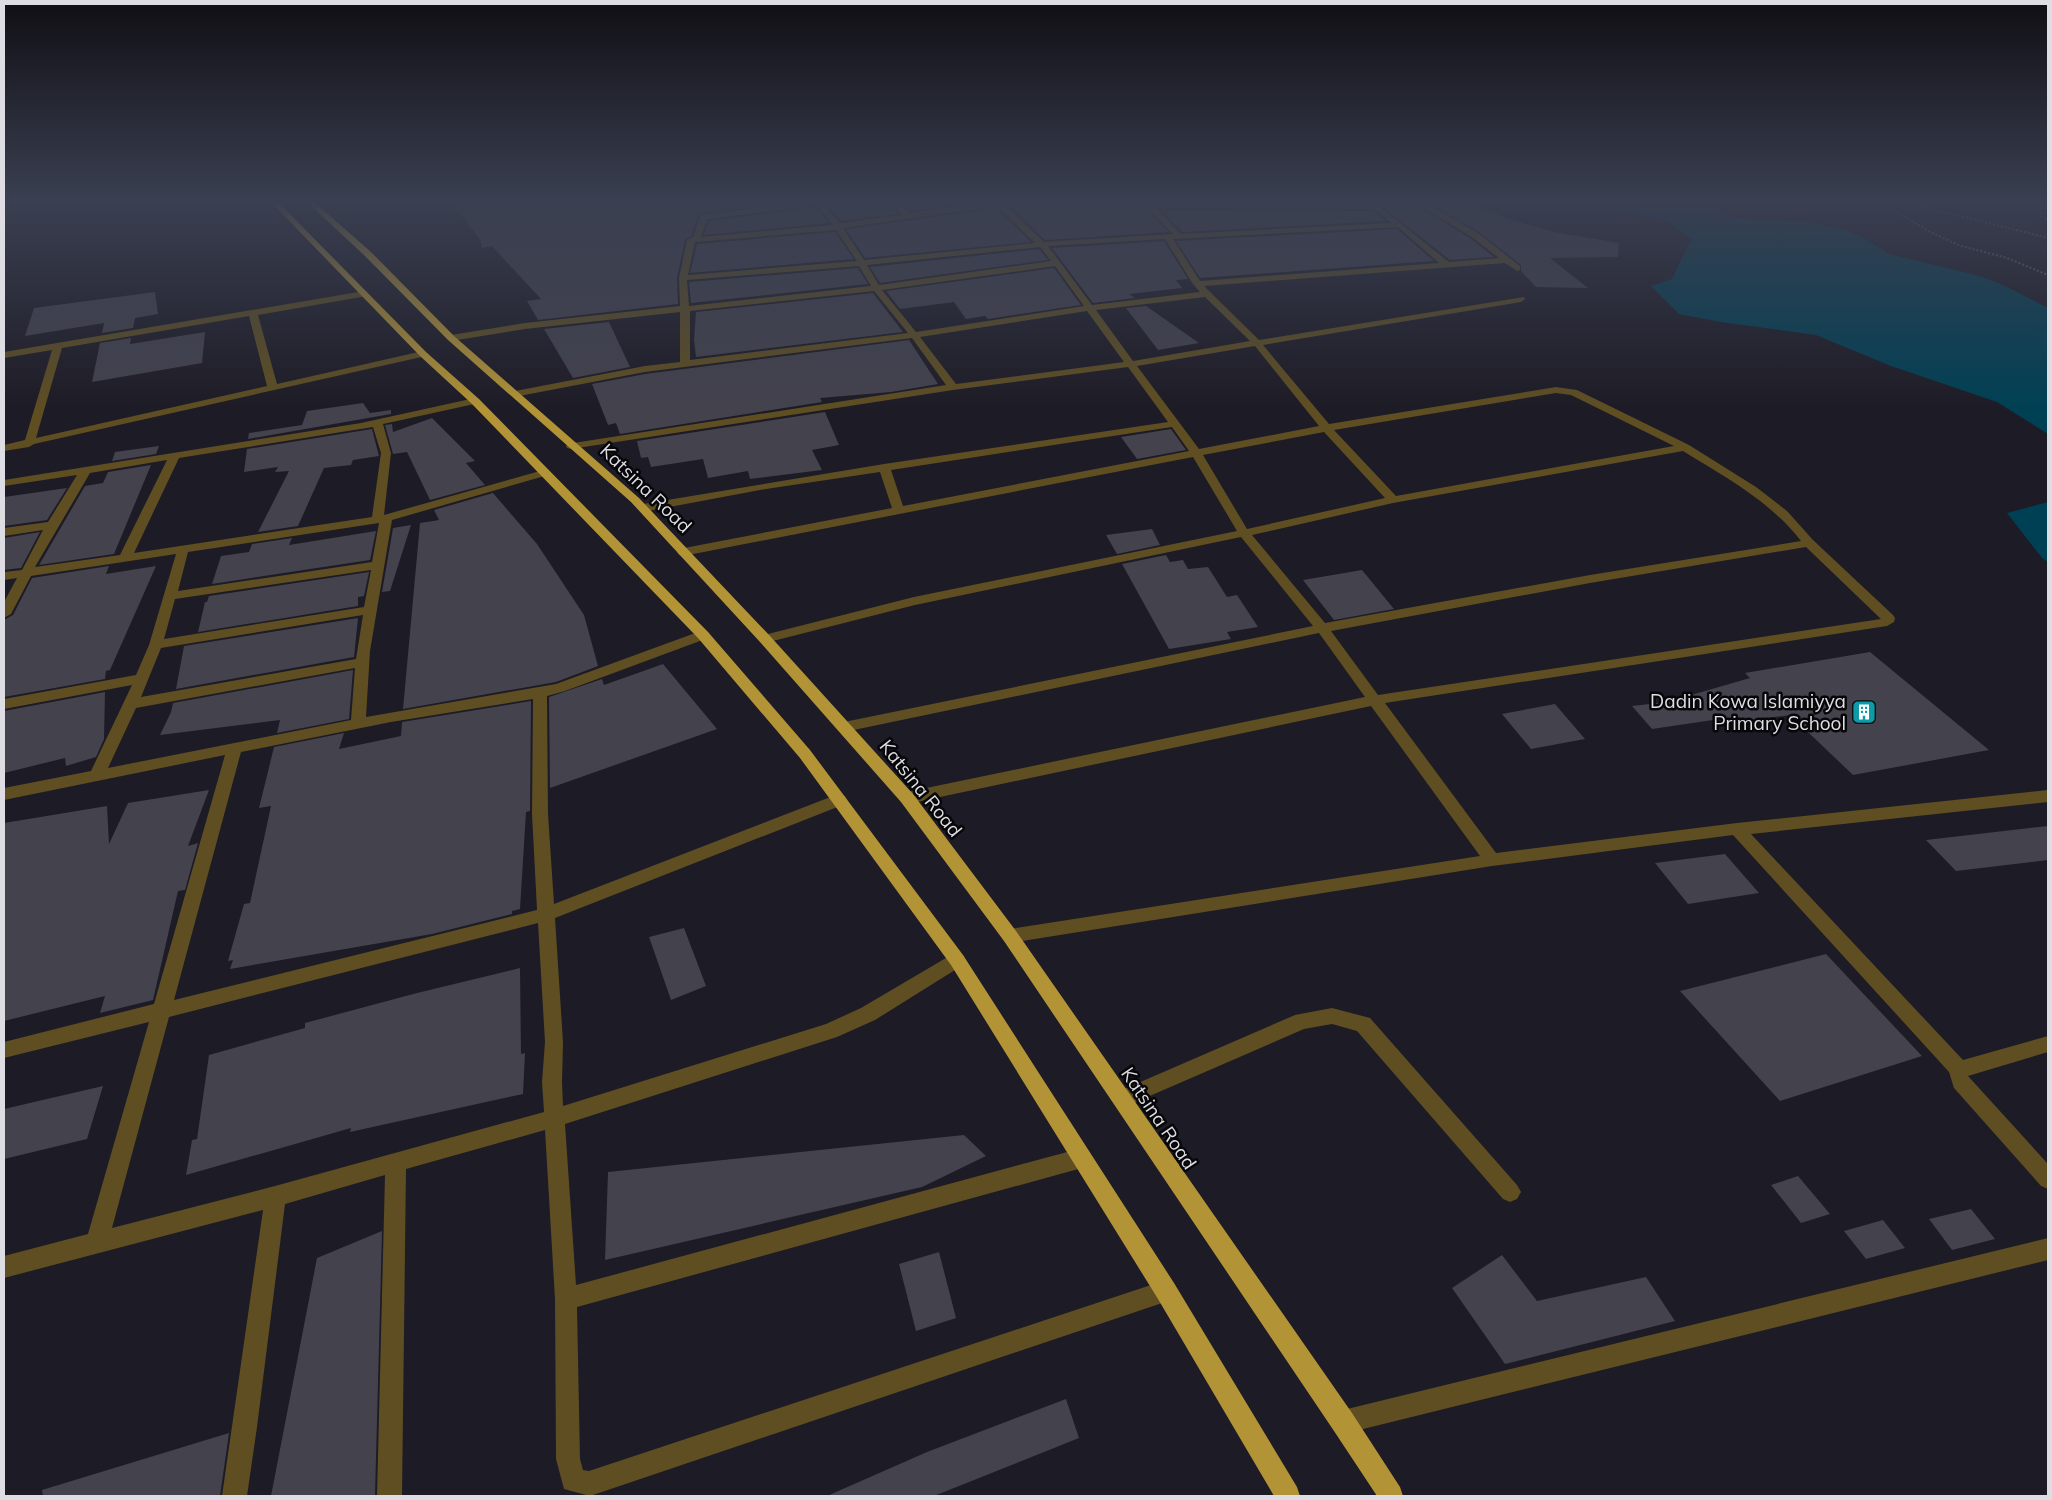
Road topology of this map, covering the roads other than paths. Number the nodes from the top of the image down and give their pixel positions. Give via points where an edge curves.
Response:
1 (341, 270) edge
2 (384, 270) edge
3 (685, 270) edge
4 (778, 270) edge
5 (866, 270) edge
6 (1006, 270) edge
7 (1062, 270) edge
8 (1188, 270) edge
9 (1371, 270) edge
10 (683, 278) junction
11 (1197, 284) junction
12 (876, 288) junction
13 (364, 294) junction
14 (1206, 294) junction
15 (1521, 299) dead end
16 (686, 308) junction
17 (1089, 308) junction
18 (253, 313) junction
19 (914, 335) junction
20 (451, 338) junction
21 (1256, 343) junction
22 (58, 347) junction
23 (423, 354) junction
24 (4, 355) edge
25 (685, 364) junction
26 (1130, 364) junction
27 (953, 387) junction
28 (273, 388) junction
29 (514, 394) junction
30 (475, 401) junction
31 (377, 423) junction
32 (1174, 424) junction
33 (1326, 428) junction
34 (29, 444) junction
35 (571, 446) junction
36 (1685, 447) junction
37 (4, 448) edge
38 (1196, 453) junction
39 (174, 457) junction
40 (884, 467) junction
41 (85, 471) junction
42 (544, 473) junction
43 (4, 483) edge
44 (1392, 500) junction
45 (642, 508) junction
46 (899, 510) junction
47 (382, 519) junction
48 (52, 525) junction
49 (4, 532) edge
50 (1243, 532) junction
51 (1809, 543) junction
52 (183, 549) junction
53 (683, 552) junction
54 (125, 558) junction
55 (378, 565) junction
56 (28, 572) junction
57 (4, 576) edge
58 (170, 596) junction
59 (370, 610) junction
60 (4, 614) edge
61 (1322, 628) junction
62 (703, 635) junction
63 (765, 639) junction
64 (156, 646) junction
65 (363, 662) junction
66 (141, 679) junction
67 (540, 693) junction
68 (1375, 700) junction
69 (4, 704) edge
70 (131, 704) junction
71 (358, 724) junction
72 (844, 727) junction
73 (234, 749) junction
74 (97, 774) junction
75 (4, 794) edge
76 (2048, 796) edge
77 (907, 798) junction
78 (839, 800) junction
79 (1738, 829) junction
80 (1492, 860) junction
81 (547, 914) junction
82 (1010, 936) junction
83 (957, 960) junction
84 (162, 1010) junction
85 (2048, 1044) edge
86 (4, 1050) edge
87 (1959, 1070) junction
88 (1122, 1099) junction
89 (555, 1118) junction
90 (1082, 1158) junction
91 (396, 1161) junction
92 (2048, 1179) edge
93 (1510, 1192) dead end
94 (275, 1196) junction
95 (97, 1242) junction
96 (2048, 1249) edge
97 (4, 1267) edge
98 (1166, 1291) junction
99 (566, 1299) junction
100 (1343, 1422) junction
101 (234, 1496) edge
102 (390, 1496) edge
103 (1288, 1496) edge
104 (1391, 1496) edge

1 - 13 highway
2 - 20 highway, Katsina Road
3 - 10 street
4 - 10 street
5 - 12 street
6 - 12 street
7 - 17 street
8 - 11 street
9 - 11 street
10 - 16 street
11 - 14 street
12 - 16 street
12 - 19 street
13 - 18 street
13 - 23 highway
14 - 17 street
14 - 21 street
15 - 21 street
16 - 20 street via 525,326
16 - 25 street
17 - 19 street
17 - 26 street
18 - 22 street
18 - 28 street
19 - 25 street
19 - 27 street
20 - 29 highway, Katsina Road
21 - 26 street
21 - 33 street
22 - 24 street
22 - 34 street
23 - 28 street
23 - 30 highway
25 - 29 street
26 - 27 street
26 - 32 street
27 - 35 street
28 - 34 street
29 - 35 highway, Katsina Road
30 - 31 street
30 - 42 highway
31 - 39 street
31 - 47 street via 386,454
32 - 38 street
32 - 40 street
33 - 36 street via 1556,390 1573,392
33 - 38 street
33 - 44 street
34 - 37 street
35 - 45 highway, Katsina Road
36 - 44 street
36 - 51 street via 1762,496 1800,529
38 - 46 street
38 - 50 street
39 - 41 street
39 - 54 street
40 - 45 street
40 - 46 street
41 - 43 street
41 - 48 street
42 - 47 street
42 - 62 highway
44 - 50 street
45 - 53 highway, Katsina Road
46 - 53 street
47 - 52 street
47 - 55 street
48 - 49 street
48 - 56 street
50 - 61 street
50 - 63 street via 914,601
51 - 61 street
51 - 68 street via 1888,618 1887,622
52 - 54 street
52 - 58 street
53 - 63 highway, Katsina Road
54 - 56 street
55 - 58 street
55 - 59 street
56 - 57 street
56 - 60 street
58 - 64 street
59 - 64 street
59 - 65 street
61 - 68 street
61 - 72 street
62 - 67 street
62 - 78 highway via 805,754
63 - 72 highway, Katsina Road
64 - 66 street
65 - 70 street
65 - 71 street
66 - 69 street
66 - 70 street
67 - 71 street
67 - 81 street via 540,814
68 - 77 street
68 - 80 street
70 - 74 street
71 - 73 street
72 - 77 highway, Katsina Road
73 - 74 street
73 - 84 street
74 - 75 street
76 - 79 street
77 - 82 highway, Katsina Road
78 - 81 street
78 - 83 highway
79 - 80 street
79 - 87 street
80 - 82 street
81 - 84 street
81 - 89 street
82 - 88 highway, Katsina Road
83 - 89 street via 868,1014 830,1031
83 - 90 highway
84 - 86 street
84 - 95 street
85 - 87 street
87 - 92 street via 1961,1082
88 - 93 street via 1302,1021 1332,1016 1363,1024
88 - 100 highway, Katsina Road
89 - 91 street
89 - 99 street
90 - 98 highway
90 - 99 street
91 - 94 street
91 - 102 street
94 - 95 street
94 - 101 street
95 - 97 street
96 - 100 street
98 - 99 street via 589,1484 573,1480 568,1459
98 - 103 highway
100 - 104 highway, Katsina Road

